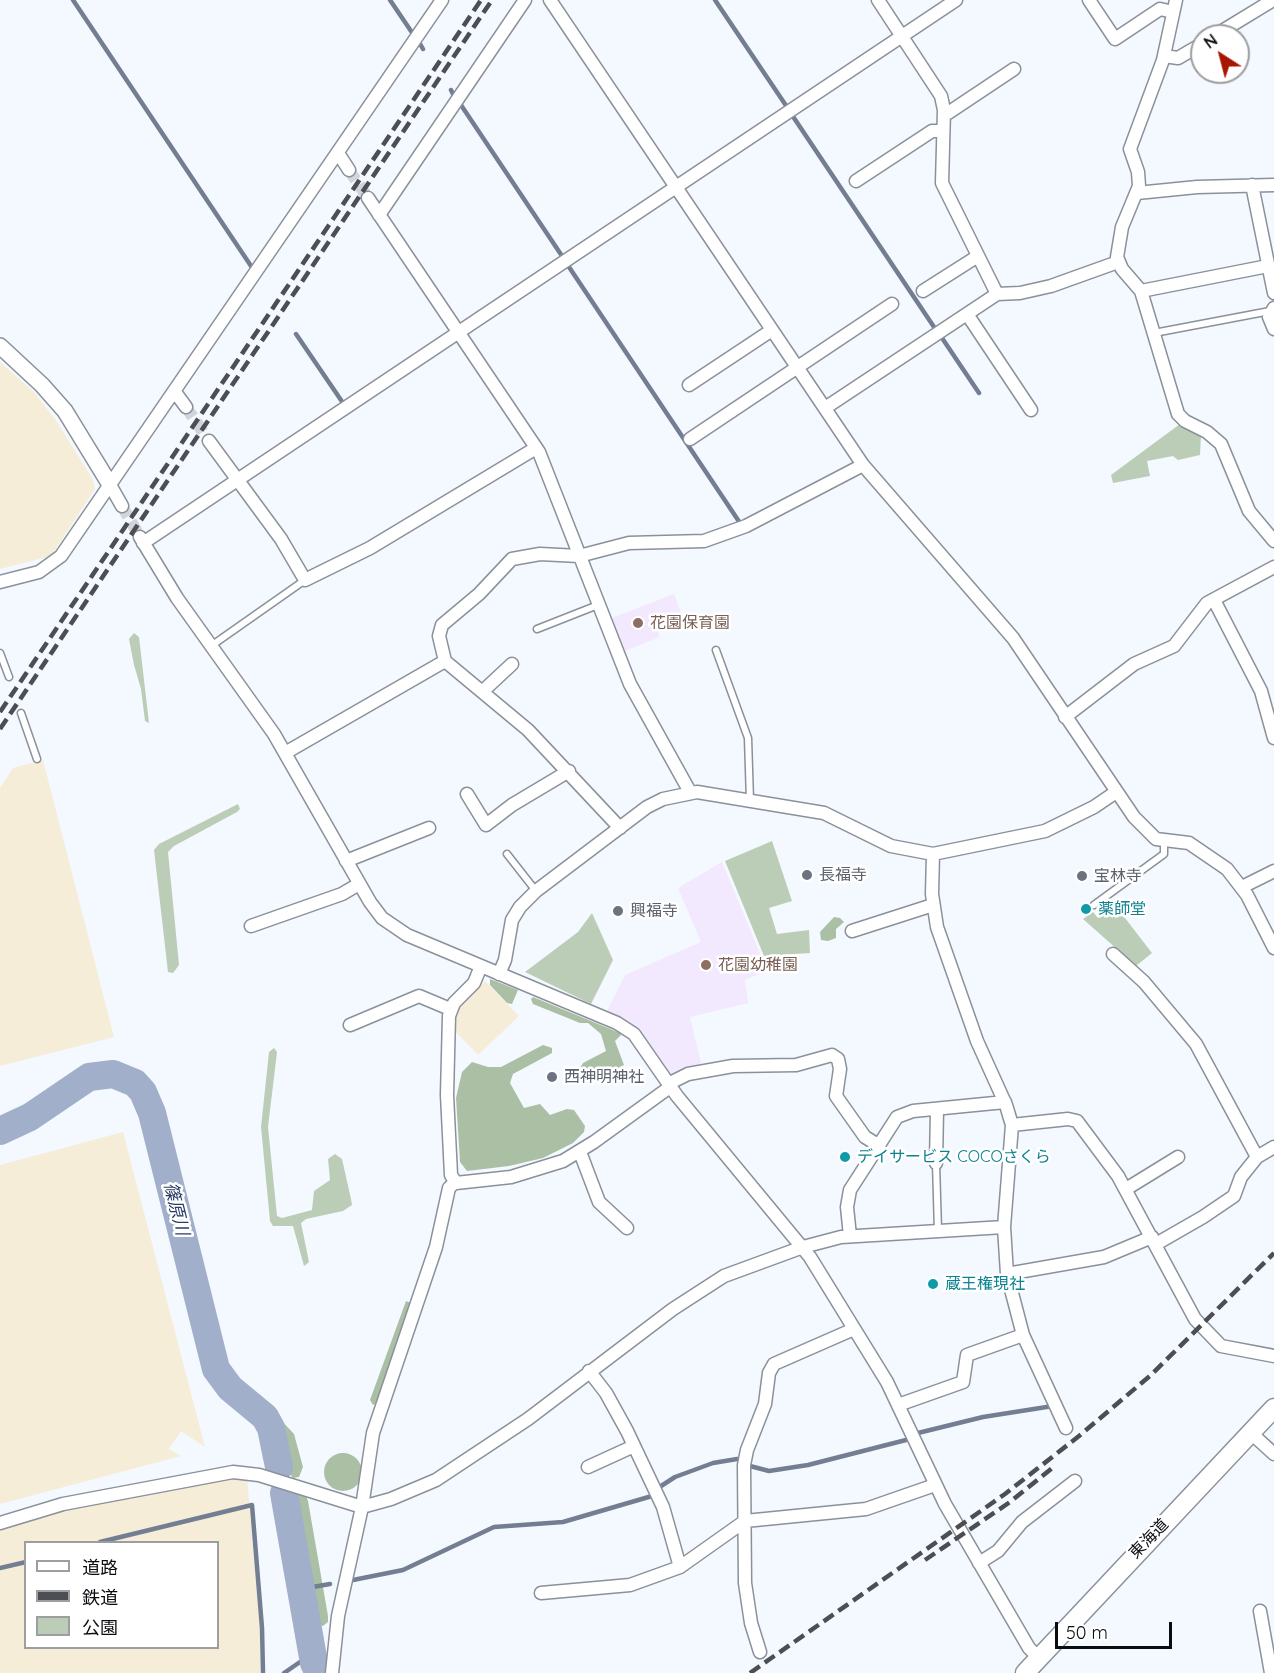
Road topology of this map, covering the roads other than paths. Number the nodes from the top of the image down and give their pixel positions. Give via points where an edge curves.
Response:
1 (442, 0) edge
2 (525, 0) edge
3 (550, 0) edge
4 (878, 0) edge
5 (956, 0) edge
6 (1089, 0) edge
7 (1273, 0) edge
8 (1174, 6) edge
9 (1234, 24) edge
10 (902, 36) junction
11 (1190, 51) edge
12 (1164, 56) junction
13 (1014, 69) dead end
14 (944, 113) junction
15 (943, 131) junction
16 (338, 153) junction
17 (349, 170) tunnel mouth
18 (856, 181) dead end
19 (1274, 184) edge
20 (1252, 185) junction
21 (676, 186) junction
22 (1137, 193) junction
23 (368, 198) tunnel mouth
24 (379, 215) junction
25 (978, 256) junction
26 (1118, 262) junction
27 (1268, 266) junction
28 (923, 291) dead end
29 (1141, 291) junction
30 (1274, 293) edge
31 (997, 294) junction
32 (892, 303) dead end
33 (1273, 309) edge
34 (967, 314) junction
35 (1274, 329) edge
36 (772, 330) junction
37 (458, 332) junction
38 (1153, 333) junction
39 (0, 346) edge
40 (797, 367) junction
41 (689, 386) dead end
42 (175, 392) junction
43 (186, 407) tunnel mouth
44 (825, 408) junction
45 (1031, 410) dead end
46 (690, 439) dead end
47 (209, 441) tunnel mouth
48 (536, 448) junction
49 (863, 465) junction
50 (236, 481) junction
51 (109, 483) junction
52 (122, 506) tunnel mouth
53 (1274, 541) edge
54 (579, 556) junction
55 (1274, 567) edge
56 (305, 580) junction
57 (0, 582) edge
58 (1214, 600) junction
59 (598, 605) junction
60 (537, 629) dead end
61 (211, 646) junction
62 (716, 650) dead end
63 (0, 653) edge
64 (445, 661) junction
65 (512, 664) dead end
66 (9, 677) dead end
67 (483, 691) junction
68 (21, 712) dead end
69 (1065, 717) junction
70 (1274, 738) edge
71 (285, 753) junction
72 (37, 759) dead end
73 (569, 771) junction
74 (690, 792) junction
75 (1116, 792) junction
76 (467, 794) dead end
77 (750, 801) junction
78 (429, 828) dead end
79 (620, 828) junction
80 (1164, 841) junction
81 (507, 854) dead end
82 (933, 854) junction
83 (346, 861) junction
84 (1274, 872) edge
85 (359, 884) junction
86 (1242, 887) junction
87 (536, 891) junction
88 (933, 905) junction
89 (1094, 906) dead end
90 (251, 926) dead end
91 (852, 931) dead end
92 (1274, 948) edge
93 (1113, 954) dead end
94 (481, 966) junction
95 (499, 974) junction
96 (450, 1009) junction
97 (350, 1025) dead end
98 (669, 1085) junction
99 (1005, 1102) junction
100 (937, 1110) junction
101 (1012, 1125) junction
102 (878, 1145) junction
103 (1274, 1147) edge
104 (580, 1152) junction
105 (1178, 1157) dead end
106 (1257, 1157) junction
107 (936, 1163) joint
108 (455, 1182) junction
109 (1126, 1189) junction
110 (1004, 1227) junction
111 (627, 1228) dead end
112 (938, 1232) junction
113 (850, 1236) junction
114 (1154, 1240) junction
115 (803, 1247) junction
116 (1006, 1274) junction
117 (855, 1329) junction
118 (1023, 1335) junction
119 (1274, 1356) edge
120 (589, 1371) junction
121 (898, 1406) junction
122 (1274, 1408) edge
123 (1066, 1428) dead end
124 (1251, 1433) junction
125 (634, 1446) junction
126 (1274, 1454) edge
127 (588, 1467) dead end
128 (1075, 1481) dead end
129 (934, 1485) junction
130 (362, 1507) junction
131 (745, 1521) junction
132 (0, 1523) edge
133 (979, 1563) junction
134 (681, 1567) junction
135 (541, 1593) dead end
136 (1260, 1611) dead end
137 (760, 1652) dead end
138 (1039, 1658) junction
139 (332, 1673) edge
140 (1025, 1673) edge
141 (1271, 1673) edge

1 - 16 street
2 - 24 street
3 - 21 street
4 - 10 street
5 - 10 street
6 - 8 street via 1115,39 1160,9
7 - 9 street
8 - 12 street
10 - 14 street via 941,96
10 - 21 street
11 - 12 street via 1178,58
12 - 22 street via 1130,149 1139,179
13 - 14 street
14 - 15 street
15 - 18 street via 932,131
15 - 25 street via 942,183
16 - 17 street
16 - 42 street
19 - 20 street
20 - 22 street
20 - 27 street
21 - 36 street
21 - 37 street
22 - 26 street via 1120,237
23 - 24 street
24 - 37 street
25 - 28 street
25 - 31 street
26 - 29 street
26 - 31 street via 1051,286
27 - 29 street
27 - 30 street
29 - 38 street
31 - 34 street
32 - 40 street
33 - 35 street via 1269,317
33 - 38 lane
34 - 44 street
34 - 45 street
36 - 40 street
36 - 41 street
37 - 48 street
37 - 50 street
38 - 53 street via 1178,414 1221,444 1250,511
39 - 51 street via 65,411
40 - 44 street
40 - 46 street
42 - 43 street
42 - 51 street
44 - 49 street
47 - 50 street
48 - 54 street
48 - 56 street via 370,548
49 - 54 street via 715,538 693,543 629,543
49 - 69 street via 1013,638
50 - 56 street via 276,532
50 - 61 street via 142,540
51 - 52 street
51 - 57 street via 61,556 39,572
54 - 59 street
54 - 64 street via 525,555 507,564 442,625 439,636
55 - 58 street
56 - 61 lane
58 - 69 street via 1207,603 1173,646 1134,664
58 - 70 street via 1261,691
59 - 60 lane
59 - 74 street via 630,684
61 - 71 street
62 - 77 lane via 748,738
63 - 66 lane
64 - 67 street
64 - 71 street
65 - 67 street
67 - 73 street
68 - 72 lane
69 - 75 street
71 - 83 street
73 - 76 street via 486,825
73 - 79 street
74 - 77 street
74 - 79 street via 655,802
75 - 80 street via 1151,835
75 - 82 street via 1045,831
77 - 82 street via 834,816 891,846
78 - 83 street
79 - 87 street
80 - 86 street via 1197,847 1227,869
80 - 89 lane via 1164,854
81 - 87 lane
82 - 88 street
83 - 85 street
84 - 86 street
85 - 90 street via 342,894
85 - 94 street via 375,911 398,931
86 - 92 street
87 - 95 street via 514,916
88 - 91 street
88 - 99 street via 970,1023
93 - 106 street via 1144,982 1196,1044
94 - 95 street
94 - 96 street via 474,983
95 - 98 street via 626,1028
96 - 97 street via 418,996
96 - 108 street via 446,1081 451,1175
98 - 102 street via 688,1074 732,1066 796,1065 832,1055 838,1059 840,1069 836,1096 865,1137
98 - 104 street
98 - 115 street
99 - 100 street
99 - 101 street
100 - 102 street via 913,1111 897,1117
100 - 107 street
101 - 109 street via 1077,1121
101 - 110 street
102 - 113 street via 850,1190
103 - 106 street
104 - 108 street via 529,1173
104 - 111 street via 595,1196
105 - 109 street
106 - 114 street via 1241,1177 1234,1196 1203,1217
107 - 112 lane
108 - 130 street via 449,1188 436,1247 373,1433
109 - 114 street
110 - 112 street
110 - 116 street
112 - 113 street
113 - 115 street
114 - 116 street via 1104,1257
114 - 119 street via 1195,1320 1216,1342 1228,1348
115 - 117 street
115 - 120 street via 713,1281
116 - 118 street
117 - 121 street
117 - 131 street via 771,1368 765,1404 744,1457
118 - 121 street via 967,1355 963,1382
118 - 123 street
120 - 125 street via 606,1393
120 - 130 street via 534,1415 436,1480
121 - 129 street
122 - 124 main road, 東海道
124 - 126 street
124 - 138 main road, 東海道
125 - 127 street
125 - 134 street via 663,1507
128 - 133 street via 1022,1522 998,1551
129 - 131 street via 866,1509
129 - 133 street
130 - 132 street via 259,1475 232,1472 63,1504
130 - 139 street via 338,1616
131 - 134 street
131 - 137 street via 745,1583
133 - 138 street via 1029,1648
134 - 135 street via 630,1585
136 - 141 street
138 - 140 main road, 東海道

